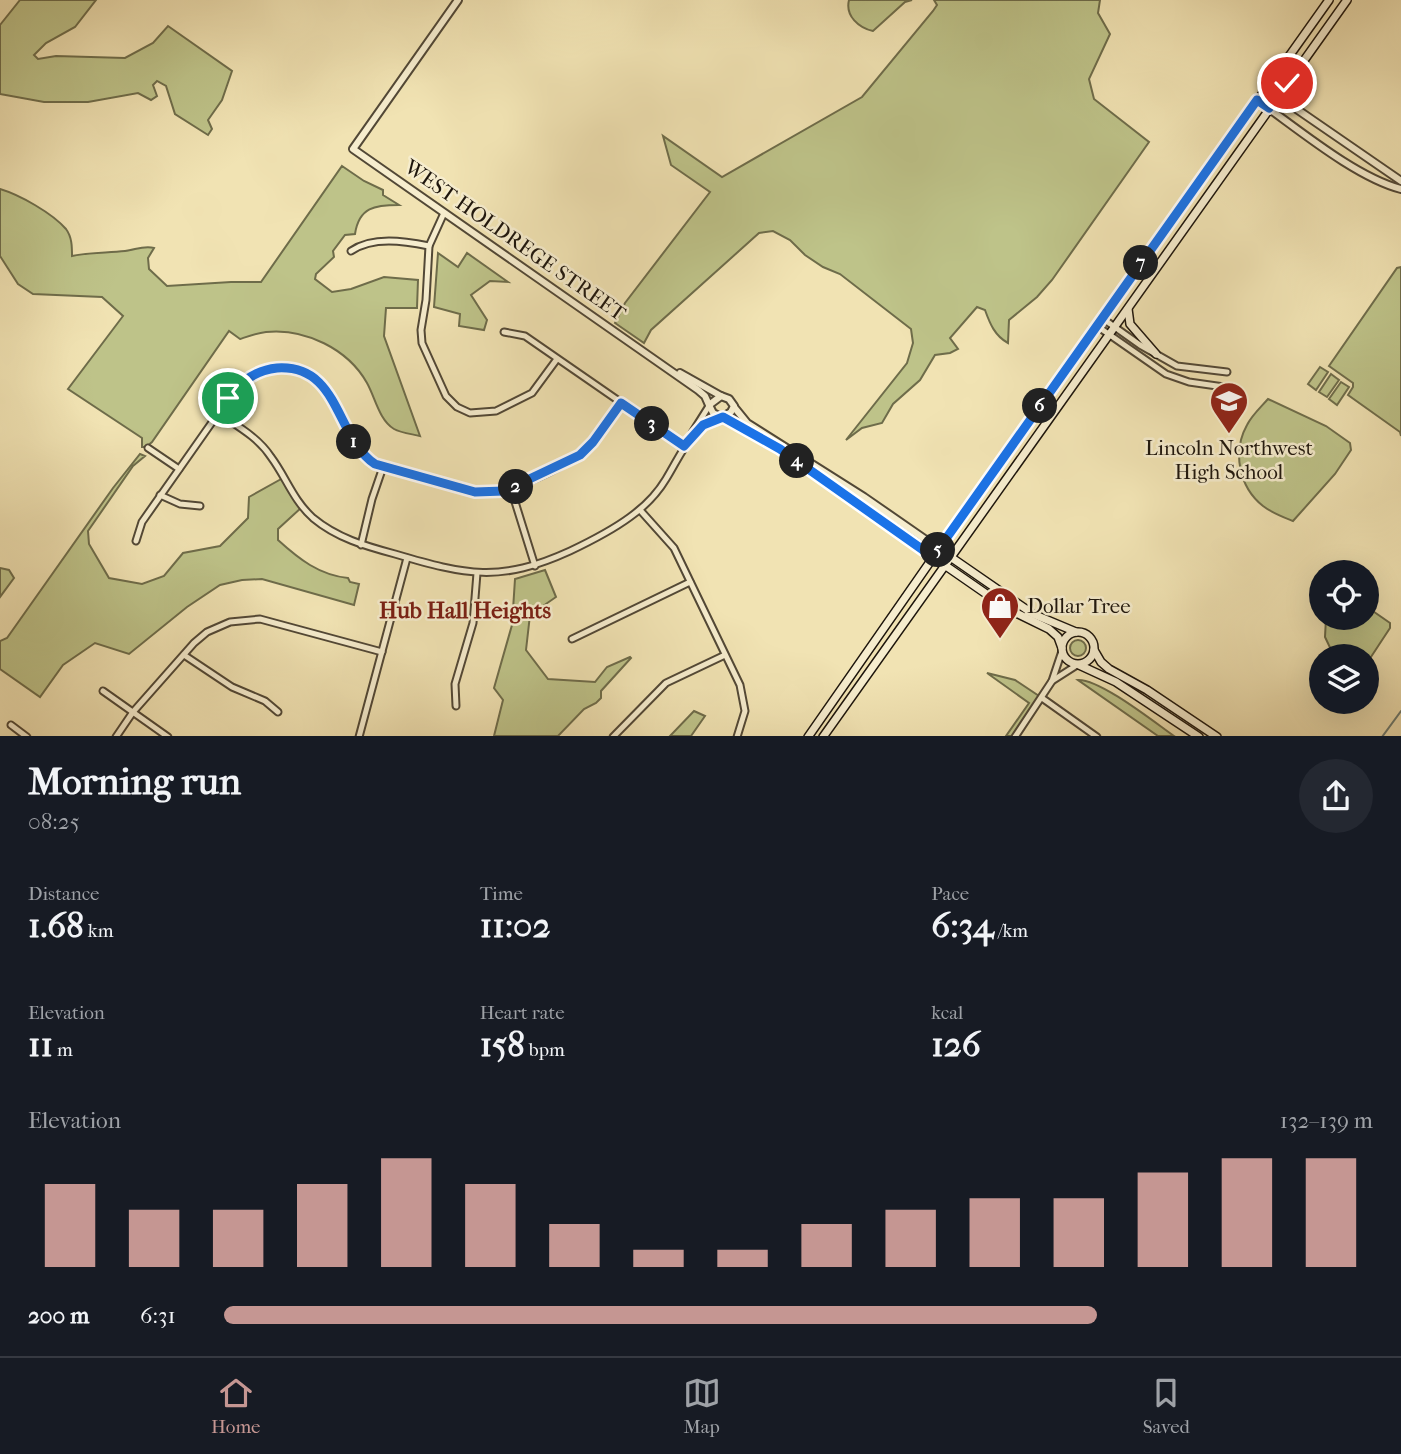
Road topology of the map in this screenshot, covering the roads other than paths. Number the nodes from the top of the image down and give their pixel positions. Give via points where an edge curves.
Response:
1 (458, 0) edge
2 (1329, 0) edge
3 (1347, 0) edge
4 (1266, 88) junction
5 (1278, 97) junction
6 (1257, 100) junction
7 (1269, 108) junction
8 (1401, 181) edge
9 (1401, 191) edge
10 (444, 213) junction
11 (429, 246) junction
12 (351, 251) dead end
13 (1128, 308) junction
14 (1102, 318) junction
15 (1097, 326) junction
16 (1114, 327) junction
17 (504, 332) dead end
18 (1108, 335) junction
19 (1156, 354) junction
20 (557, 359) junction
21 (657, 360) junction
22 (1227, 372) dead end
23 (1224, 387) dead end
24 (721, 396) junction
25 (621, 403) junction
26 (709, 406) junction
27 (734, 408) junction
28 (218, 413) junction
29 (722, 417) junction
30 (691, 436) junction
31 (684, 446) junction
32 (148, 448) dead end
33 (383, 467) junction
34 (179, 469) junction
35 (511, 489) junction
36 (160, 495) junction
37 (200, 506) dead end
38 (640, 510) junction
39 (136, 541) dead end
40 (361, 545) junction
41 (939, 548) junction
42 (933, 557) junction
43 (951, 557) junction
44 (407, 558) junction
45 (535, 566) junction
46 (945, 566) junction
47 (477, 573) junction
48 (690, 582) junction
49 (1076, 632) junction
50 (572, 639) dead end
51 (1062, 650) junction
52 (1094, 650) junction
53 (382, 652) junction
54 (184, 655) junction
55 (725, 655) junction
56 (1078, 665) junction
57 (1052, 681) junction
58 (103, 691) dead end
59 (1042, 698) junction
60 (456, 706) dead end
61 (133, 712) junction
62 (278, 712) dead end
63 (11, 725) dead end
64 (26, 736) edge
65 (117, 736) edge
66 (167, 736) edge
67 (359, 736) edge
68 (614, 736) edge
69 (737, 736) edge
70 (809, 736) edge
71 (824, 736) edge
72 (1016, 736) edge
73 (1096, 736) edge
74 (1197, 736) edge
75 (1216, 736) edge

1 - 10 street, WEST HOLDREGE STREET via 353,149
2 - 4 main road
3 - 5 main road
4 - 5 street
4 - 6 main road
5 - 7 main road
5 - 8 street
6 - 7 street
6 - 14 main road
7 - 9 street via 1353,168
7 - 13 main road
10 - 11 street
10 - 21 street, WEST HOLDREGE STREET
11 - 12 street via 379,242
11 - 20 street via 421,336 451,402 471,413 496,411 531,393
13 - 16 main road
13 - 19 main road via 1130,324
14 - 15 main road
14 - 16 street
15 - 18 street
15 - 41 main road
16 - 18 main road
16 - 19 street
17 - 20 street via 525,336
18 - 23 street via 1166,374
18 - 43 main road
19 - 22 street via 1185,369
20 - 25 street
21 - 24 street, WEST HOLDREGE STREET
21 - 26 street, WEST HOLDREGE STREET via 703,393
24 - 26 street
24 - 27 street, WEST HOLDREGE STREET
25 - 31 street
25 - 35 street via 580,455
26 - 29 street, WEST HOLDREGE STREET
26 - 30 street
27 - 29 street
27 - 41 street via 747,423
28 - 33 street via 254,374 273,368 296,370 318,381 333,399 358,449
28 - 34 street
28 - 40 street via 264,447 293,496 312,517
29 - 30 street
29 - 42 street via 780,449
30 - 31 street
31 - 38 street via 663,484
32 - 34 street
33 - 35 street via 475,492
33 - 40 street
34 - 36 street
35 - 45 street
36 - 37 street
36 - 39 street
38 - 45 street via 606,533
38 - 48 street via 674,548
40 - 44 street
41 - 42 main road
41 - 43 main road
42 - 46 main road
42 - 70 main road
43 - 46 main road
43 - 49 main road via 1033,614
44 - 47 street
44 - 53 street
45 - 47 street
46 - 51 main road via 1018,615 1054,632
46 - 71 main road
47 - 60 street via 473,623 455,684
48 - 50 street
48 - 55 street
49 - 51 main road via 1068,636
49 - 52 main road via 1089,636
51 - 56 main road via 1067,660
51 - 57 street
52 - 56 main road via 1091,659
52 - 75 main road via 1109,669
53 - 54 street via 249,619 207,632
53 - 67 street
54 - 61 street
54 - 62 street
55 - 68 street via 666,683
55 - 69 street via 743,694 745,715
56 - 57 street
56 - 74 main road via 1116,682
57 - 59 street
58 - 61 street
59 - 72 street
59 - 73 street
61 - 65 street
61 - 66 street
63 - 64 street

